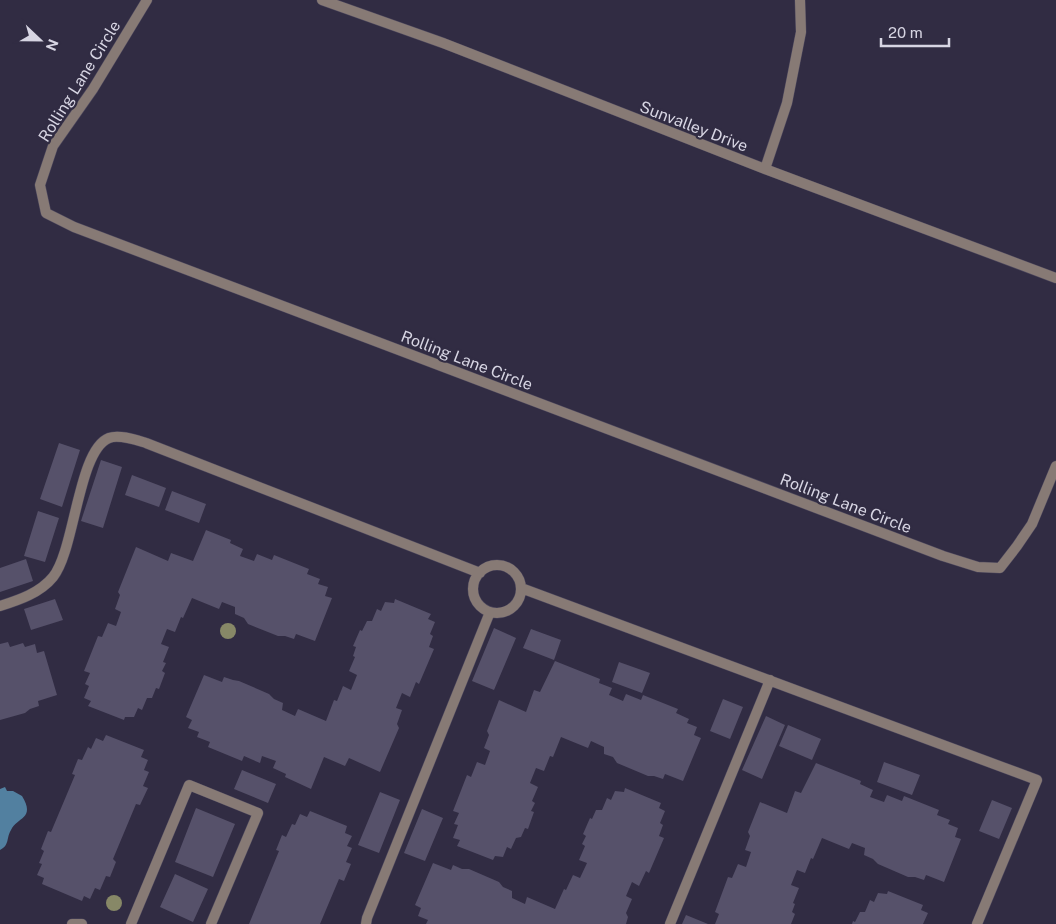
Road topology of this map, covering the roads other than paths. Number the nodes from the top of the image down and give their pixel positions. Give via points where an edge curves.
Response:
1 (147, 0) edge
2 (322, 0) edge
3 (800, 0) edge
4 (765, 169) junction
5 (1056, 278) edge
6 (1056, 466) edge
7 (480, 573) junction
8 (521, 588) junction
9 (0, 606) edge
10 (490, 612) junction
11 (770, 680) junction
12 (72, 924) edge
13 (82, 924) edge
14 (131, 924) edge
15 (211, 924) edge
16 (366, 924) edge
17 (670, 924) edge
18 (977, 924) edge

1 - 6 street, Rolling Lane Circle via 53,146 40,185 46,213 74,227 978,567 1000,568 1017,546 1032,524
2 - 4 street, Sunvalley Drive
3 - 4 street via 801,32 787,104
4 - 5 street, Sunvalley Drive
7 - 8 street via 491,566 507,567 519,578
7 - 9 street via 154,446 128,438 110,437 101,443 85,472 61,565 36,592
7 - 10 street via 475,581 474,597
8 - 10 street via 519,601 514,607 507,612
8 - 11 street
10 - 16 street
11 - 17 street
11 - 18 street via 1036,780
12 - 13 street
14 - 15 street via 189,785 258,813

